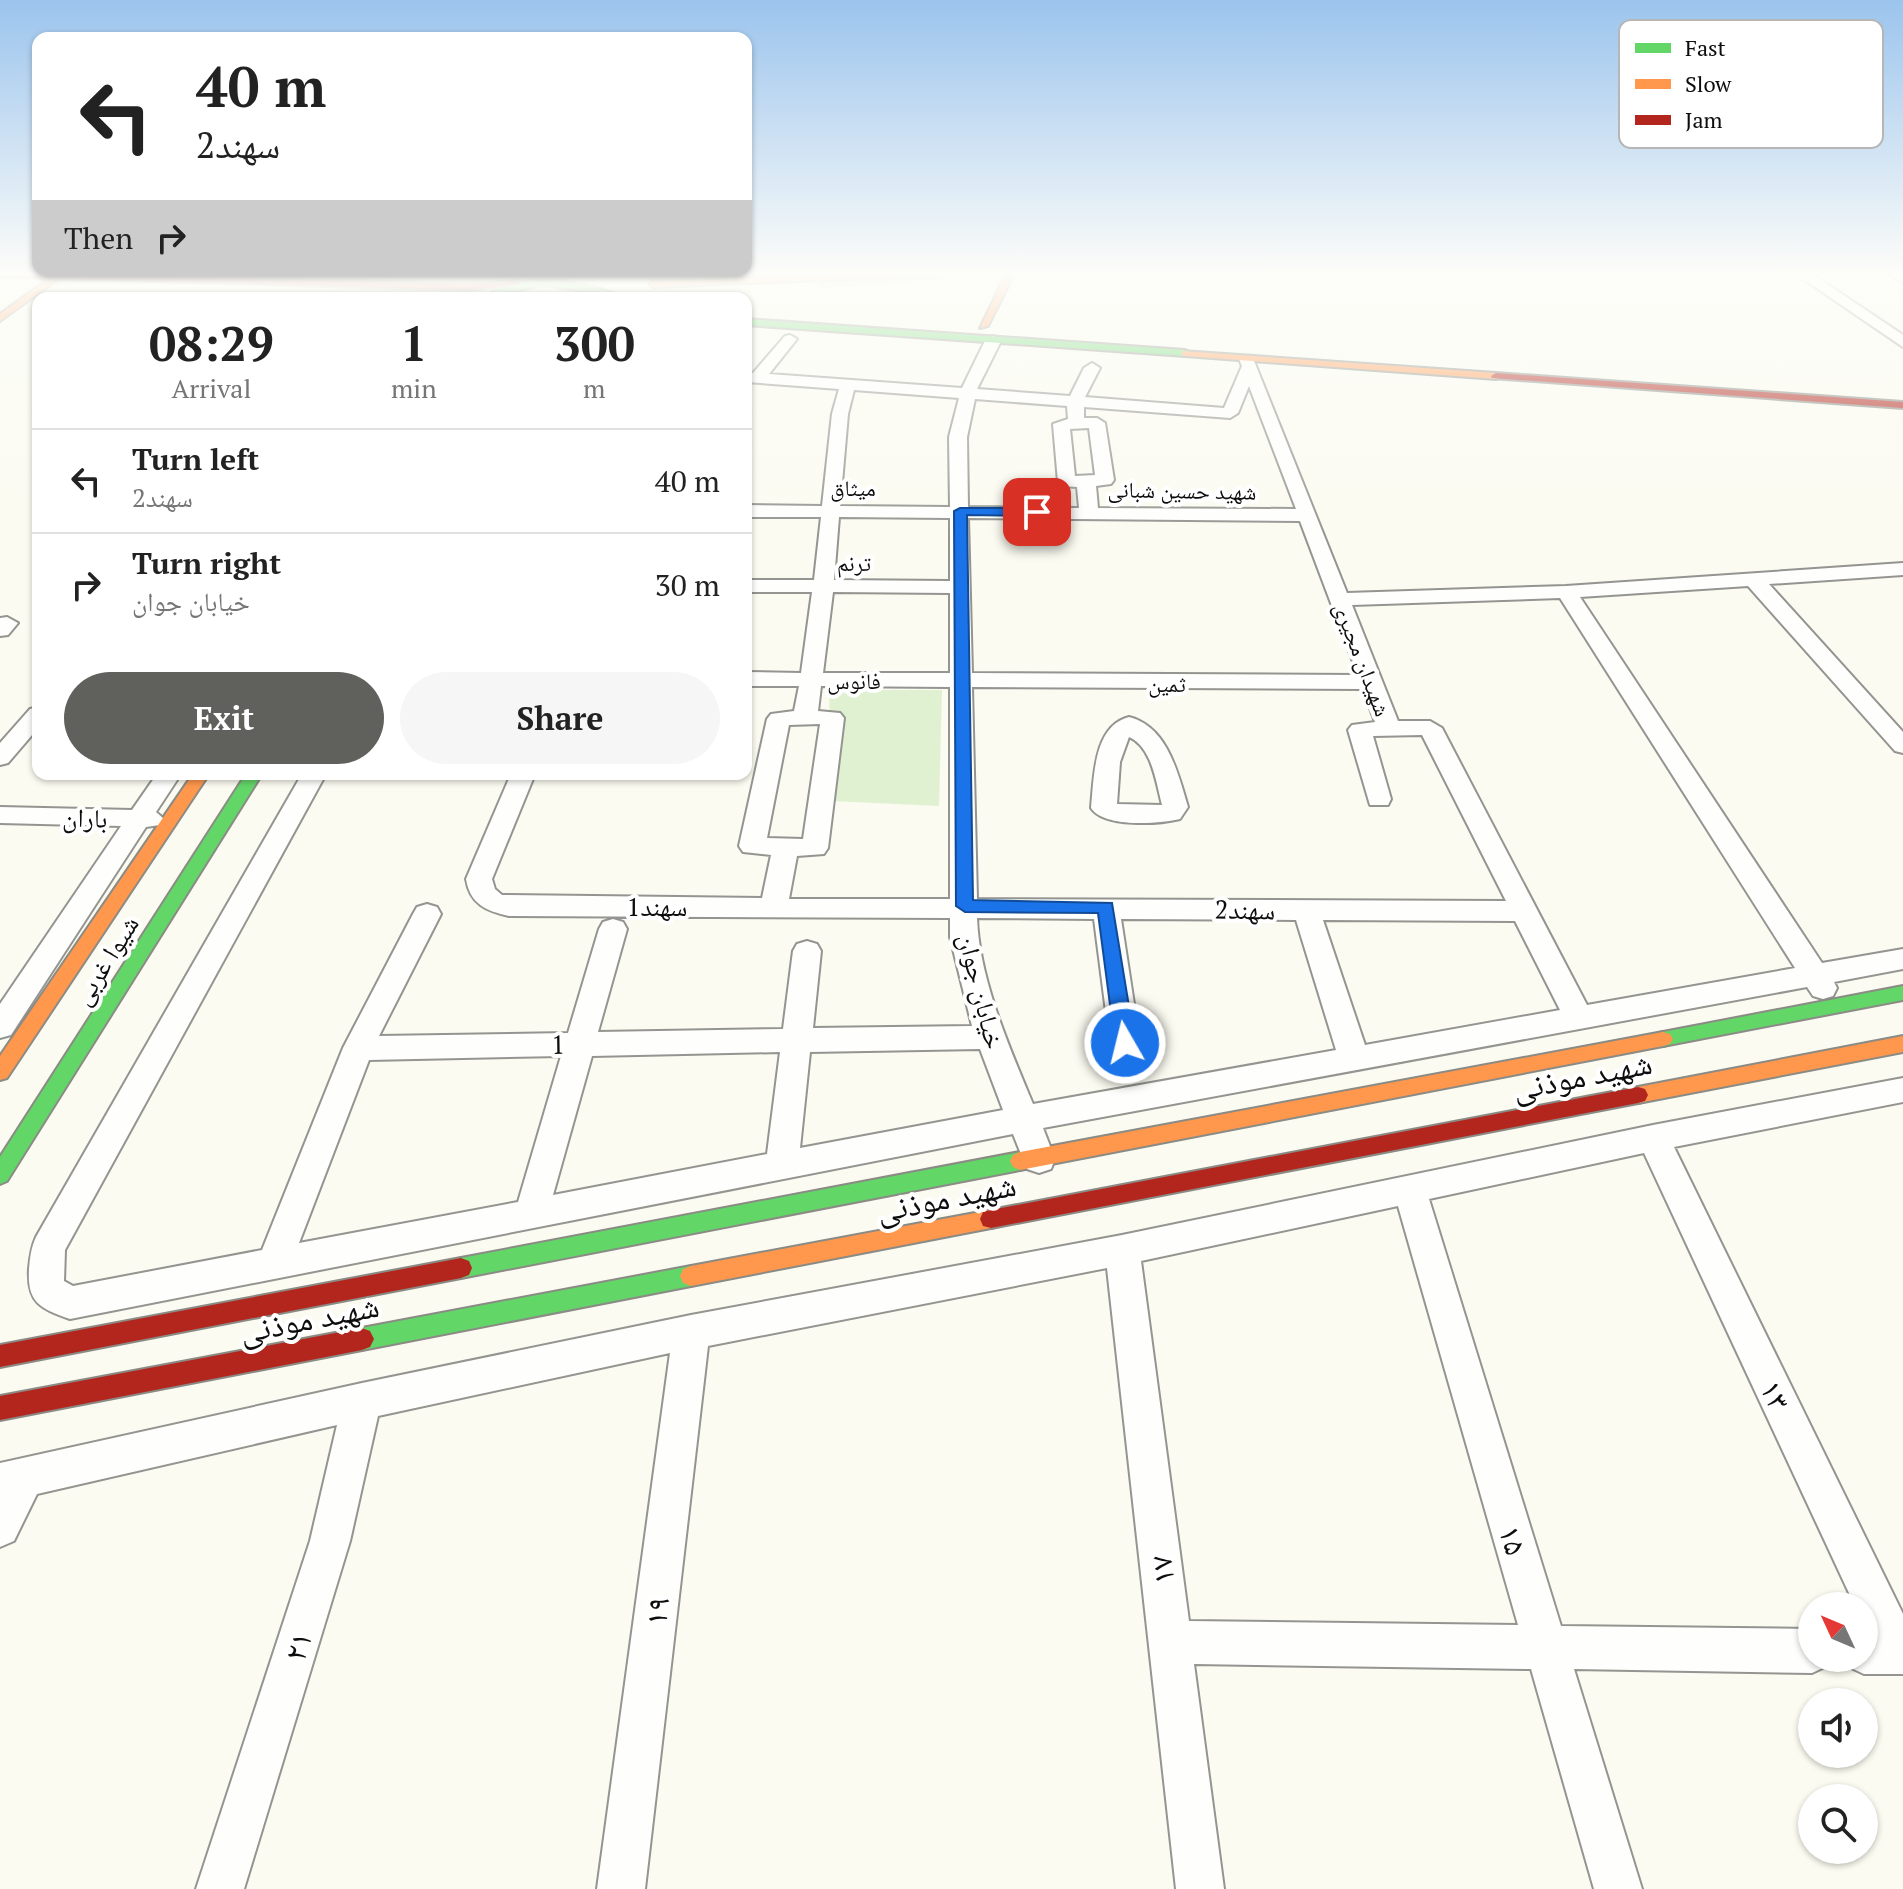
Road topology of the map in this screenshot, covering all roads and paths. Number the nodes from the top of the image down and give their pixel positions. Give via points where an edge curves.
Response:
1 (769, 360) edge
2 (979, 360) edge
3 (1222, 360) edge
4 (1415, 360) edge
5 (1248, 363) junction
6 (1092, 368) dead end
7 (752, 377) edge
8 (752, 378) edge
9 (848, 384) junction
10 (1903, 390) edge
11 (968, 392) junction
12 (1075, 402) junction
13 (1903, 405) edge
14 (1076, 423) junction
15 (1086, 481) junction
16 (752, 511) edge
17 (832, 511) junction
18 (960, 511) junction
19 (1089, 513) junction
20 (1307, 515) junction
21 (1903, 569) edge
22 (1753, 579) junction
23 (752, 586) edge
24 (824, 586) junction
25 (961, 587) junction
26 (1566, 592) junction
27 (1338, 599) junction
28 (752, 679) edge
29 (812, 680) junction
30 (962, 681) junction
31 (1125, 682) junction
32 (1372, 682) junction
33 (805, 717) junction
34 (32, 720) edge
35 (32, 721) edge
36 (1129, 724) dead end
37 (0, 725) edge
38 (1389, 728) junction
39 (1903, 746) edge
40 (0, 758) edge
41 (165, 780) edge
42 (197, 780) edge
43 (250, 780) edge
44 (311, 780) edge
45 (520, 780) edge
46 (1379, 799) dead end
47 (0, 815) edge
48 (138, 819) junction
49 (169, 819) junction
50 (786, 847) junction
51 (774, 906) junction
52 (965, 906) junction
53 (1106, 907) junction
54 (1306, 909) junction
55 (1524, 911) junction
56 (427, 914) dead end
57 (613, 929) dead end
58 (807, 951) dead end
59 (1903, 959) edge
60 (1815, 977) junction
61 (1903, 993) edge
62 (1836, 1005) junction
63 (1580, 1020) junction
64 (0, 1027) edge
65 (990, 1037) junction
66 (798, 1040) junction
67 (1125, 1043) dead end
68 (580, 1044) junction
69 (1903, 1044) edge
70 (358, 1048) junction
71 (1354, 1059) junction
72 (0, 1072) edge
73 (1901, 1093) edge
74 (1022, 1119) junction
75 (1653, 1138) junction
76 (1039, 1159) junction
77 (782, 1166) junction
78 (0, 1175) edge
79 (1410, 1191) junction
80 (531, 1214) junction
81 (1122, 1250) junction
82 (274, 1263) junction
83 (346, 1303) junction
84 (691, 1332) junction
85 (331, 1345) junction
86 (0, 1356) edge
87 (362, 1401) junction
88 (0, 1408) edge
89 (12, 1480) edge
90 (0, 1527) edge
91 (1170, 1642) junction
92 (1546, 1647) junction
93 (1798, 1651) edge
94 (1889, 1652) edge
95 (220, 1889) edge
96 (621, 1889) edge
97 (1200, 1889) edge
98 (1618, 1889) edge

1 - 7 street
2 - 11 street, خیابان جوان
3 - 5 main road
4 - 10 main road
5 - 12 street via 1230,413
5 - 13 main road
5 - 20 street, شهیدان مجیری
6 - 12 street
8 - 9 street
9 - 11 street
9 - 17 street via 840,414
11 - 12 street
11 - 18 street, خیابان جوان via 958,437
12 - 14 street
14 - 15 street via 1061,424 1067,482
14 - 15 street via 1097,423 1105,480
15 - 19 street
16 - 17 street, میثاق
17 - 18 street, میثاق
17 - 24 street
18 - 19 street, شهید حسین شبانی
18 - 25 street, خیابان جوان
19 - 20 street, شهید حسین شبانی
20 - 27 street, شهیدان مجیری
21 - 22 street
22 - 26 street
22 - 39 street
23 - 24 street, ترنم
24 - 25 street, ترنم
24 - 29 street
25 - 30 street, خیابان جوان
26 - 27 street
26 - 60 street
27 - 32 street, شهیدان مجیری
28 - 29 street, فانوس
29 - 30 street, فانوس
29 - 33 street
30 - 31 street, ثمین
30 - 52 street, خیابان جوان
31 - 32 street, ثمین
31 - 36 street
32 - 38 street, شهیدان مجیری
33 - 50 street via 832,718 815,848
33 - 50 street via 779,719 752,846
34 - 37 street
35 - 40 street
38 - 46 street via 1360,730
38 - 55 street, شهیدان مجیری via 1430,728
41 - 48 street
42 - 49 main road, شیوا غربی
43 - 78 main road, شیوا غربی
44 - 82 street via 48,1248 46,1289 70,1303
45 - 51 street, 1سهند via 479,879 481,892 492,903
47 - 48 street, باران
48 - 49 street, باران
48 - 64 street
49 - 72 main road, شیوا غربی
50 - 51 street
51 - 52 street, 1سهند
52 - 53 street, 2سهند
52 - 65 street, خیابان جوان via 964,937
53 - 54 street, 2سهند
53 - 67 street
54 - 55 street, 2سهند
54 - 71 street
55 - 63 street
56 - 70 street
57 - 68 street
58 - 66 street
59 - 60 street
60 - 62 street
60 - 63 street
61 - 62 main road, شهید موذنی
62 - 76 main road, شهید موذنی
63 - 71 street
65 - 66 street, 1
65 - 74 street, خیابان جوان
66 - 68 street, 1
66 - 77 street
68 - 70 street, 1
68 - 80 street
69 - 85 main road, شهید موذنی
70 - 82 street
71 - 74 street
73 - 75 street
74 - 76 street, خیابان جوان
74 - 77 street
75 - 79 street
75 - 94 street, ۱۳
76 - 83 main road, شهید موذنی
77 - 80 street
79 - 81 street
79 - 92 street, ۱۵
80 - 82 street
81 - 84 street
81 - 91 street, ۱۷
83 - 85 main road
83 - 86 main road, شهید موذنی
84 - 87 street
84 - 96 street, ۱۹
85 - 88 main road, شهید موذنی
87 - 89 street
87 - 95 street, ۲۱ via 330,1541
89 - 90 street
91 - 92 street
91 - 97 street, ۱۷
92 - 93 street
92 - 98 street, ۱۵

